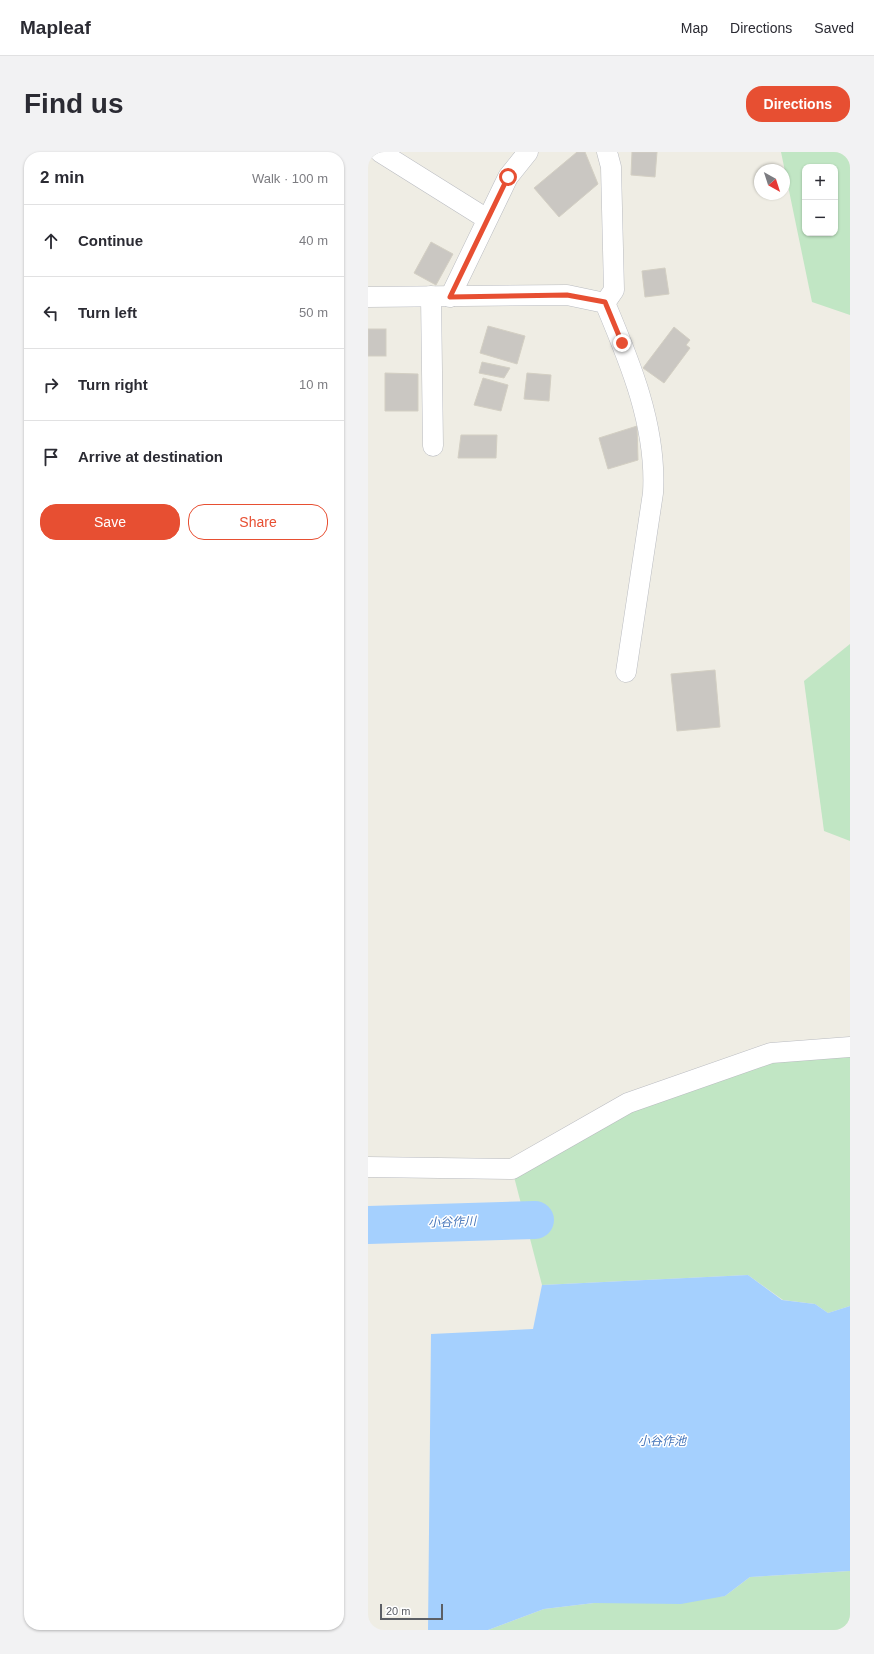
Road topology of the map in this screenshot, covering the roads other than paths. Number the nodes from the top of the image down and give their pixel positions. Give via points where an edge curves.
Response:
1 (380, 152) edge
2 (528, 152) edge
3 (607, 152) edge
4 (486, 219) junction
5 (431, 296) junction
6 (368, 297) edge
7 (450, 297) junction
8 (605, 302) junction
9 (433, 446) dead end
10 (626, 672) dead end
11 (850, 1047) edge
12 (368, 1167) edge

1 - 4 street
2 - 4 street via 508,177
3 - 8 street via 611,167 614,290
4 - 7 street
5 - 6 street
5 - 7 street
5 - 9 street
7 - 8 street via 567,295
8 - 10 street via 622,343 646,416 654,471 653,493
11 - 12 street via 771,1053 628,1103 512,1169

